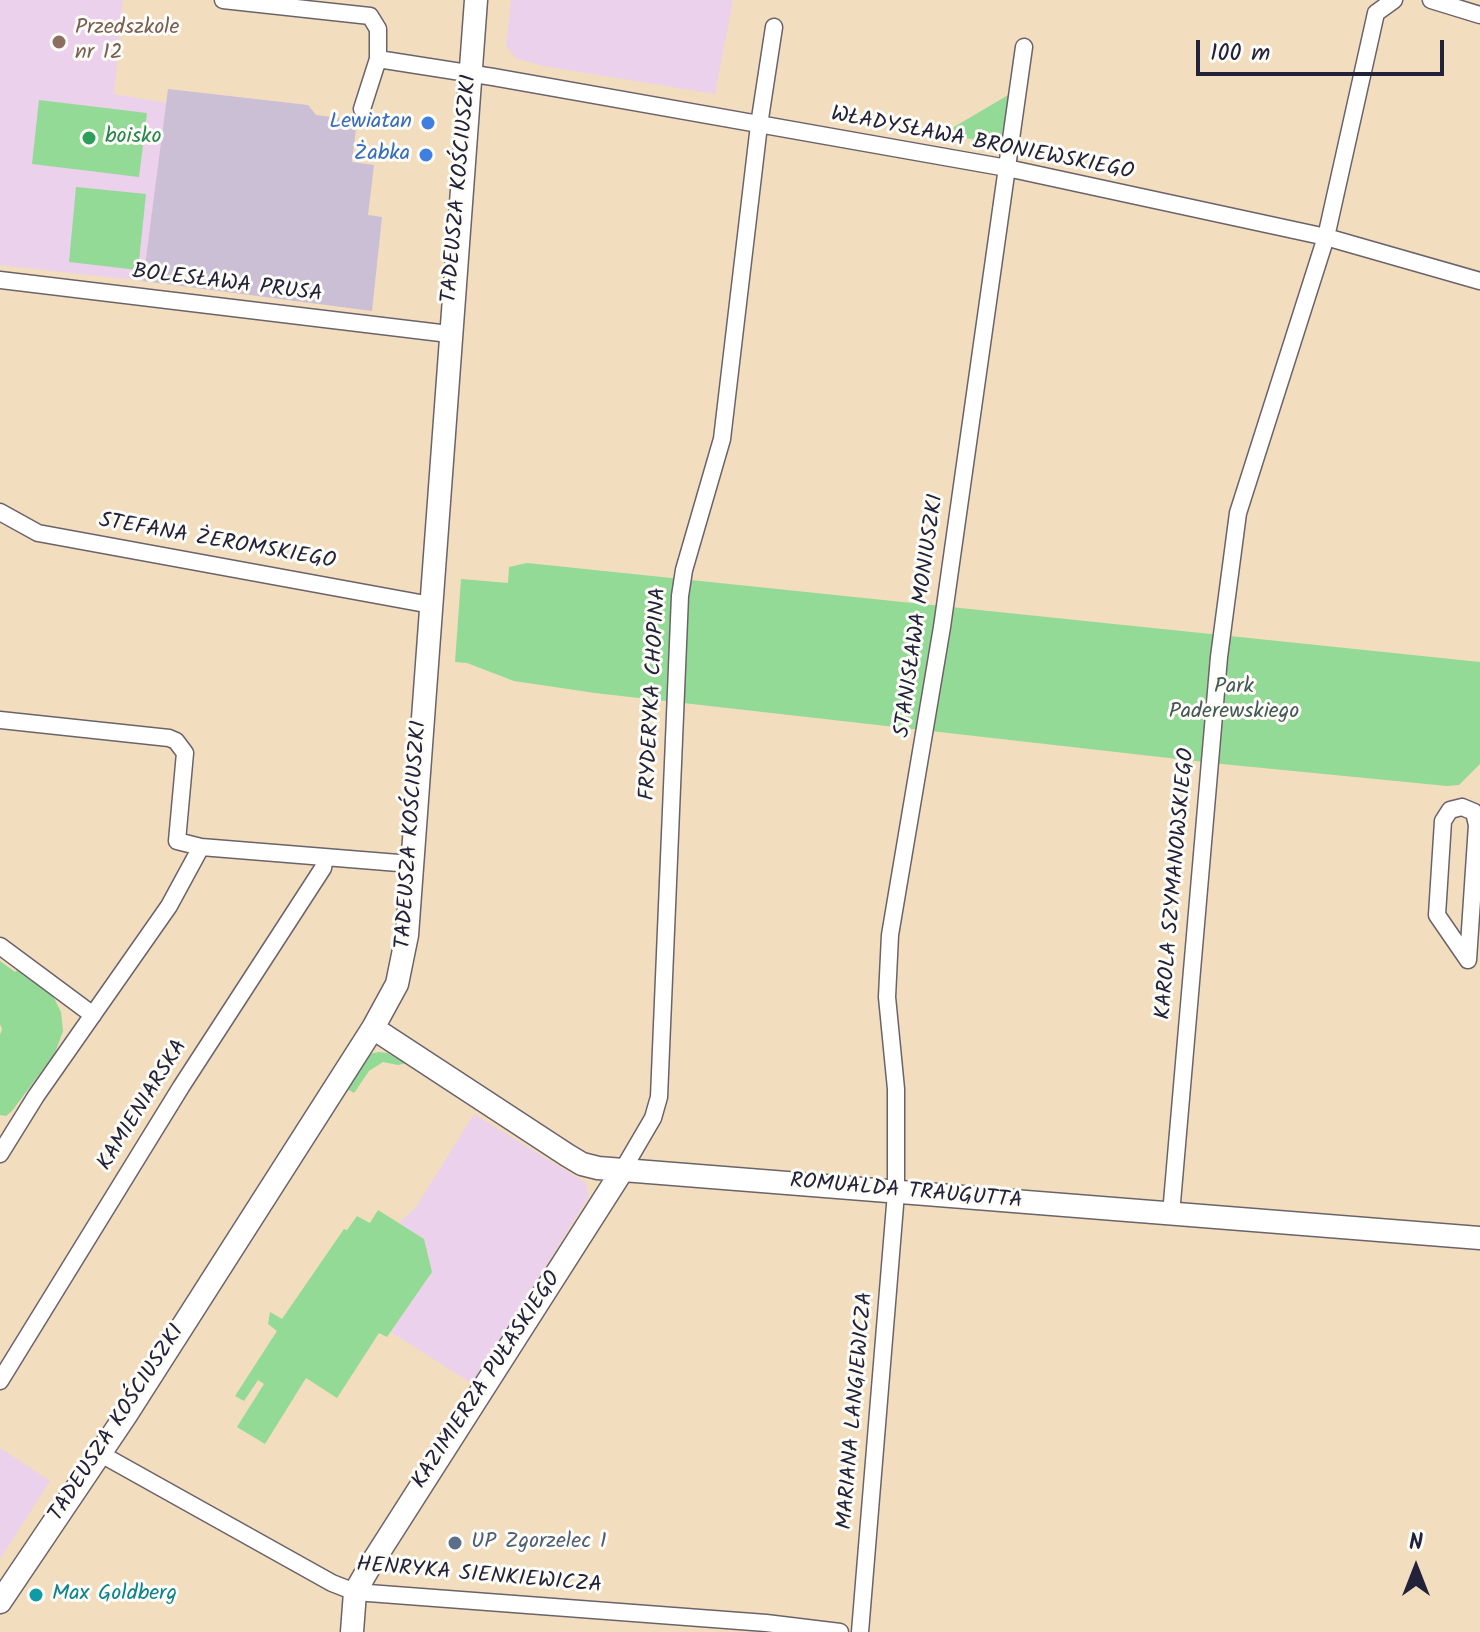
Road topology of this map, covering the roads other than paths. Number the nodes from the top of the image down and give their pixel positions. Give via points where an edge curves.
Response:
1 (223, 0) edge
2 (476, 0) edge
3 (1394, 0) edge
4 (1431, 0) edge
5 (1480, 15) edge
6 (774, 27) dead end
7 (1024, 47) dead end
8 (378, 59) junction
9 (471, 73) junction
10 (362, 109) dead end
11 (759, 125) junction
12 (1007, 168) junction
13 (1326, 237) junction
14 (0, 280) edge
15 (1480, 281) edge
16 (449, 334) junction
17 (0, 512) edge
18 (431, 605) junction
19 (0, 720) edge
20 (201, 847) junction
21 (325, 857) junction
22 (411, 864) junction
23 (0, 946) edge
24 (1474, 960) edge
25 (93, 1015) junction
26 (373, 1028) junction
27 (6, 1128) edge
28 (0, 1154) edge
29 (622, 1171) junction
30 (896, 1193) junction
31 (1171, 1214) junction
32 (1480, 1238) edge
33 (0, 1381) edge
34 (99, 1453) junction
35 (355, 1592) junction
36 (0, 1602) edge
37 (352, 1632) edge
38 (840, 1632) edge
39 (860, 1632) edge

1 - 8 street via 370,16 378,29
2 - 9 street, TADEUSZA KOŚCIUSZKI
3 - 13 street, KAROLA SZYMANOWSKIEGO via 1376,13
4 - 5 street
6 - 11 street, FRYDERYKA CHOPINA
7 - 12 street, STANISŁAWA MONIUSZKI
8 - 9 street, WŁADYSŁAWA BRONIEWSKIEGO
8 - 10 street
9 - 11 street, WŁADYSŁAWA BRONIEWSKIEGO
9 - 16 street, TADEUSZA KOŚCIUSZKI
11 - 12 street, WŁADYSŁAWA BRONIEWSKIEGO
11 - 29 street, FRYDERYKA CHOPINA via 722,439 680,596 659,1097 653,1118
12 - 13 street, WŁADYSŁAWA BRONIEWSKIEGO
12 - 30 street, STANISŁAWA MONIUSZKI via 926,737 890,935 887,997 896,1089
13 - 15 street, WŁADYSŁAWA BRONIEWSKIEGO
13 - 31 street, KAROLA SZYMANOWSKIEGO via 1238,513 1218,662
14 - 16 street, BOLESŁAWA PRUSA
16 - 18 street, TADEUSZA KOŚCIUSZKI
17 - 18 street, STEFANA ŻEROMSKIEGO via 38,533
18 - 22 street, TADEUSZA KOŚCIUSZKI
19 - 20 street via 176,741 185,753 177,841
20 - 21 street
20 - 25 street via 169,906
21 - 22 street
21 - 33 street, KAMIENIARSKA via 323,868
22 - 26 street, TADEUSZA KOŚCIUSZKI via 401,969
23 - 25 street
24 - 24 street via 1477,825 1474,812 1462,807 1450,810 1443,821 1437,915
25 - 27 street
26 - 29 street, ROMUALDA TRAUGUTTA via 582,1164
26 - 34 street, TADEUSZA KOŚCIUSZKI
27 - 28 street
29 - 30 street, ROMUALDA TRAUGUTTA
29 - 35 street, KAZIMIERZA PUŁASKIEGO
30 - 31 street, ROMUALDA TRAUGUTTA
30 - 39 street, MARIANA LANGIEWICZA
31 - 32 street, ROMUALDA TRAUGUTTA
34 - 35 street, HENRYKA SIENKIEWICZA
34 - 36 street, TADEUSZA KOŚCIUSZKI
35 - 37 street
35 - 38 street, HENRYKA SIENKIEWICZA

